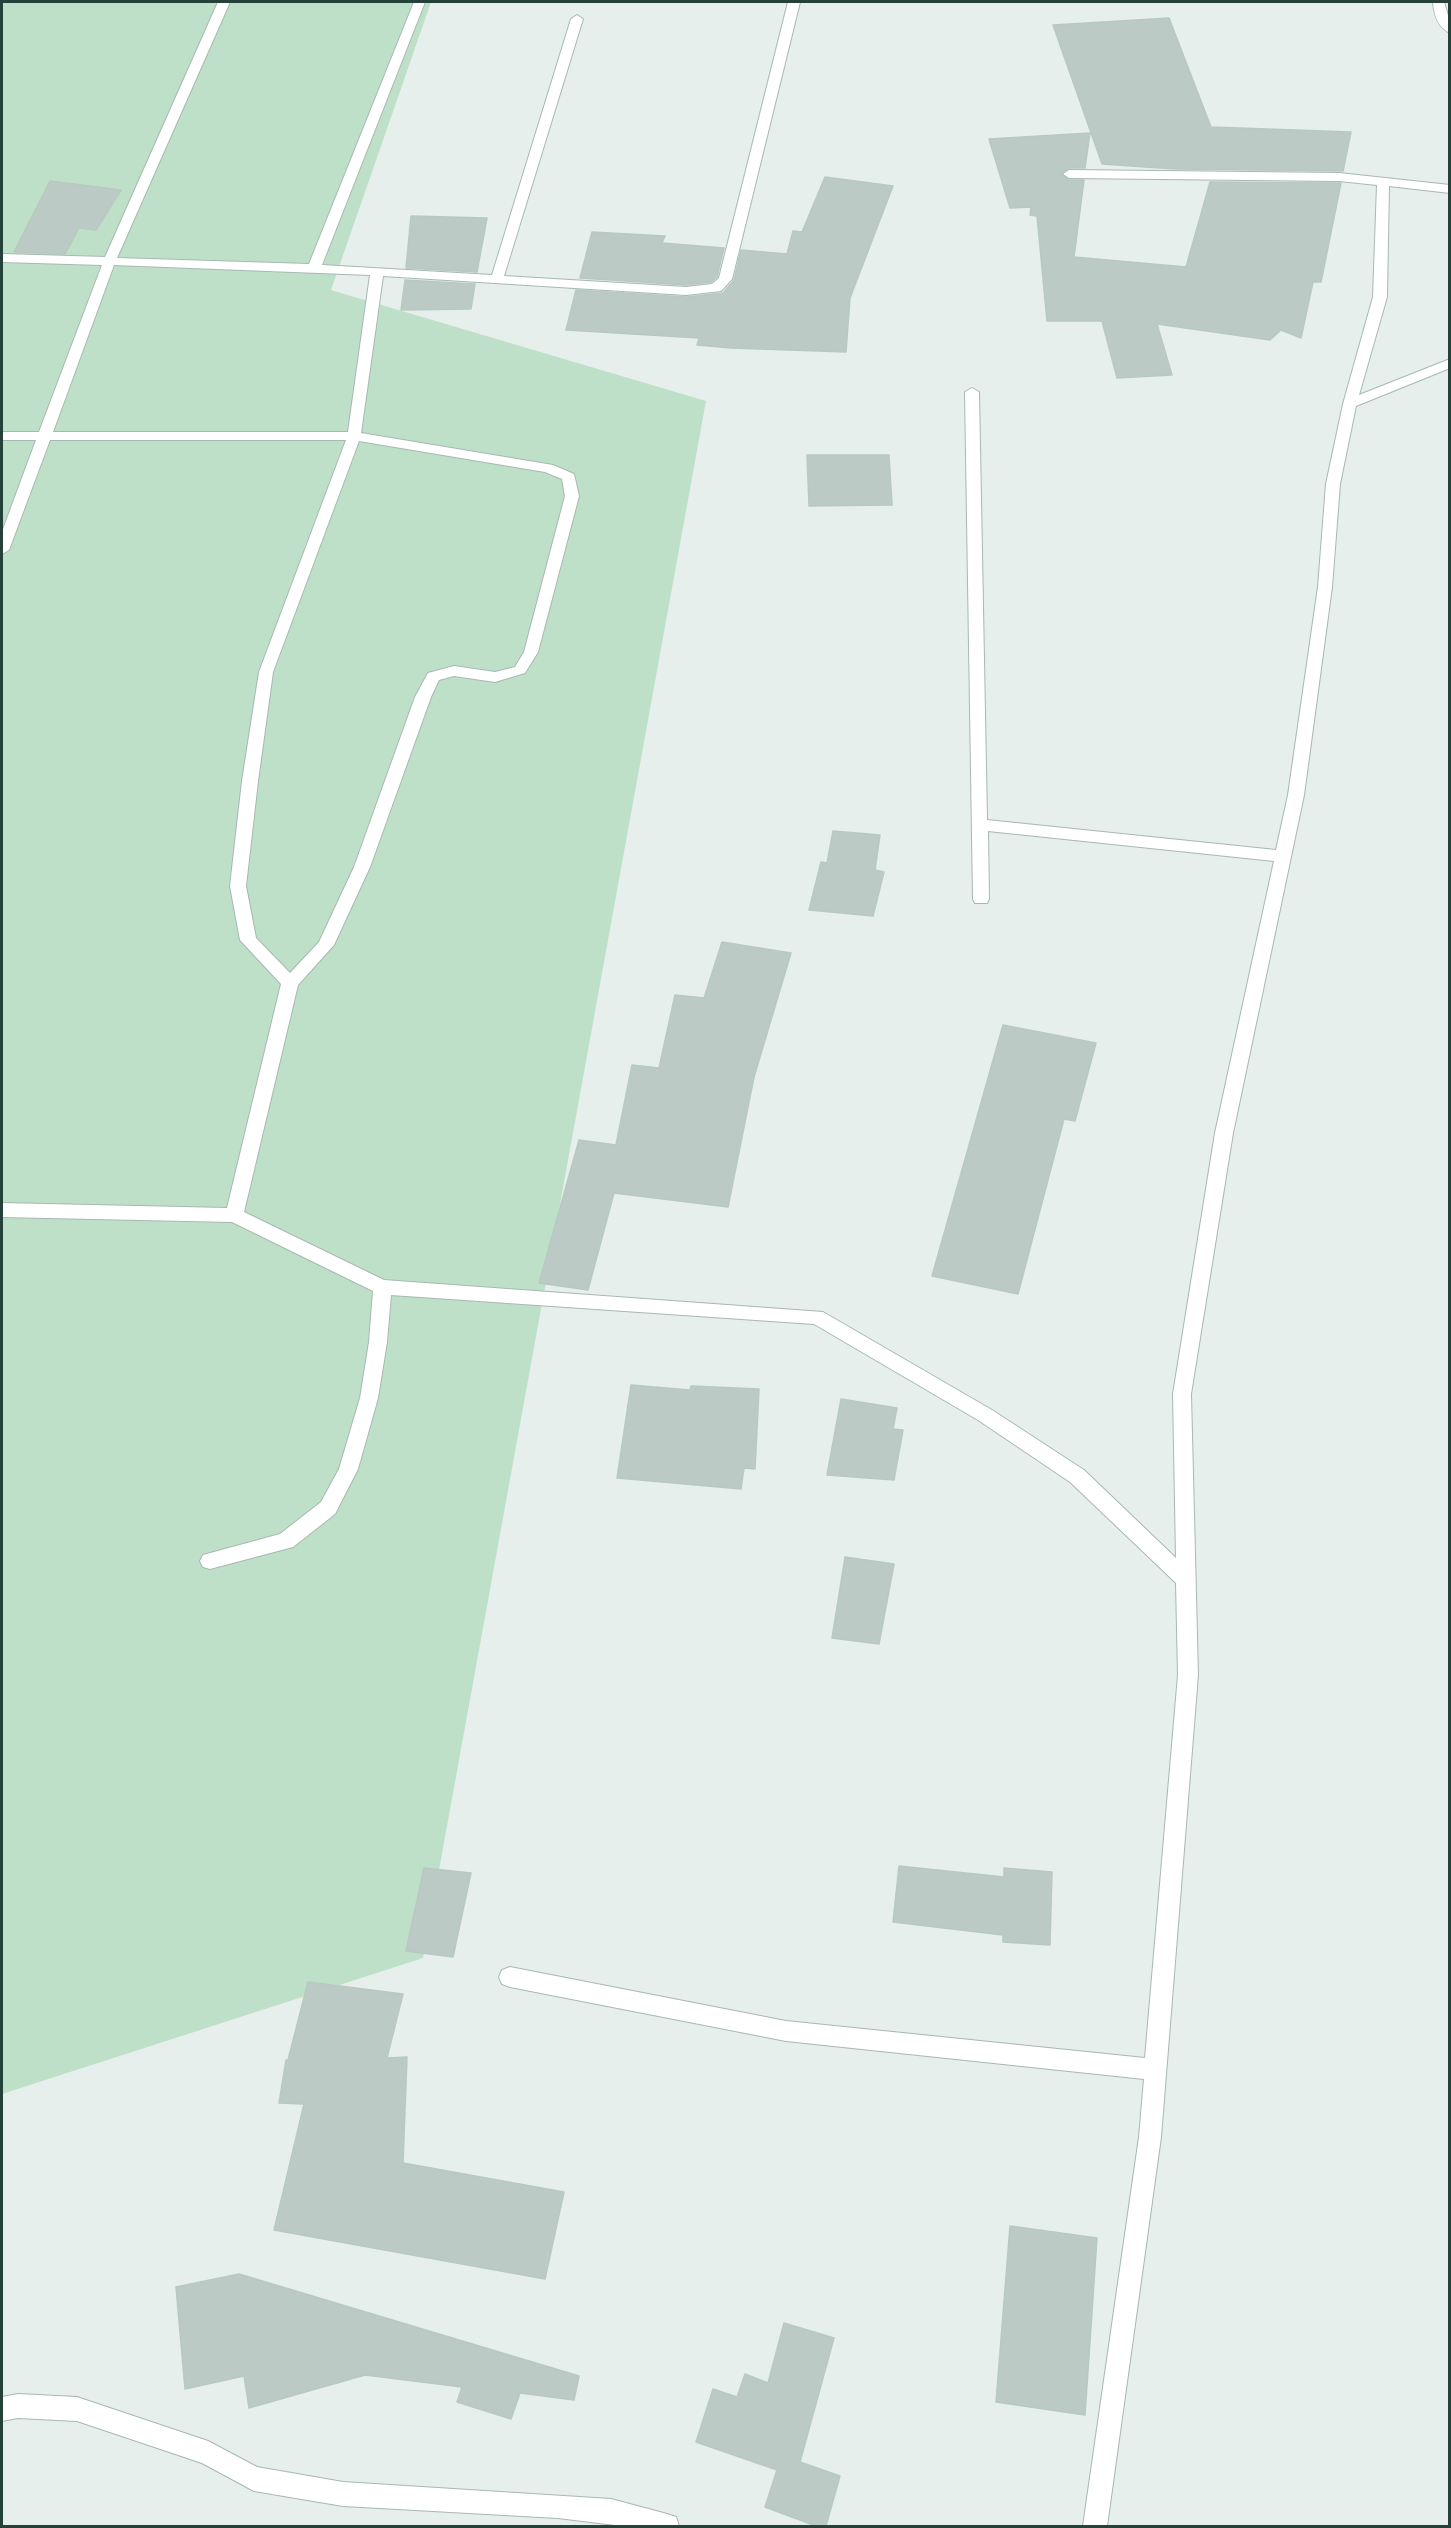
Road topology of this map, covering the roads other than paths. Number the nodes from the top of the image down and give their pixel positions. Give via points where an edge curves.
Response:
1 (224, 2) edge
2 (420, 2) edge
3 (794, 2) edge
4 (1438, 2) edge
5 (577, 19) dead end
6 (1449, 30) edge
7 (1069, 174) dead end
8 (1383, 183) junction
9 (1449, 189) edge
10 (2, 258) edge
11 (110, 260) junction
12 (314, 268) junction
13 (377, 272) junction
14 (497, 279) junction
15 (1449, 363) edge
16 (972, 392) dead end
17 (1350, 404) junction
18 (2, 436) edge
19 (354, 436) junction
20 (44, 437) junction
21 (2, 550) edge
22 (981, 825) junction
23 (1283, 856) junction
24 (981, 899) dead end
25 (290, 983) junction
26 (2, 1210) edge
27 (234, 1215) junction
28 (382, 1287) junction
29 (210, 1561) dead end
30 (1186, 1580) junction
31 (510, 1977) dead end
32 (1156, 2070) junction
33 (2, 2409) edge
34 (667, 2526) edge
35 (1095, 2526) edge

1 - 11 street
2 - 12 street
3 - 14 street via 725,279 716,288 686,291
4 - 6 street
5 - 14 street
7 - 8 street via 1261,174
8 - 9 street
8 - 17 street via 1380,297
10 - 11 street
11 - 12 street
11 - 20 street
12 - 13 street
13 - 14 street
13 - 19 street
15 - 17 street
16 - 22 street
17 - 23 street via 1333,484 1325,587 1296,795
18 - 20 street
19 - 20 street
19 - 25 street via 266,672 239,874 248,940
19 - 25 street via 548,468 570,477 572,496 531,652 520,670 495,677 454,671 433,676 362,867 326,945
20 - 21 street
22 - 23 street
22 - 24 street
23 - 30 street via 1224,1133 1182,1394
25 - 27 street
26 - 27 street
27 - 28 street
28 - 29 street via 369,1398 348,1468 328,1508 286,1541
28 - 30 street via 817,1317 985,1415 1077,1476
30 - 32 street via 1188,1675
31 - 32 street via 786,2031
32 - 35 street
33 - 34 street via 77,2409 208,2453 254,2479 344,2494 611,2511

